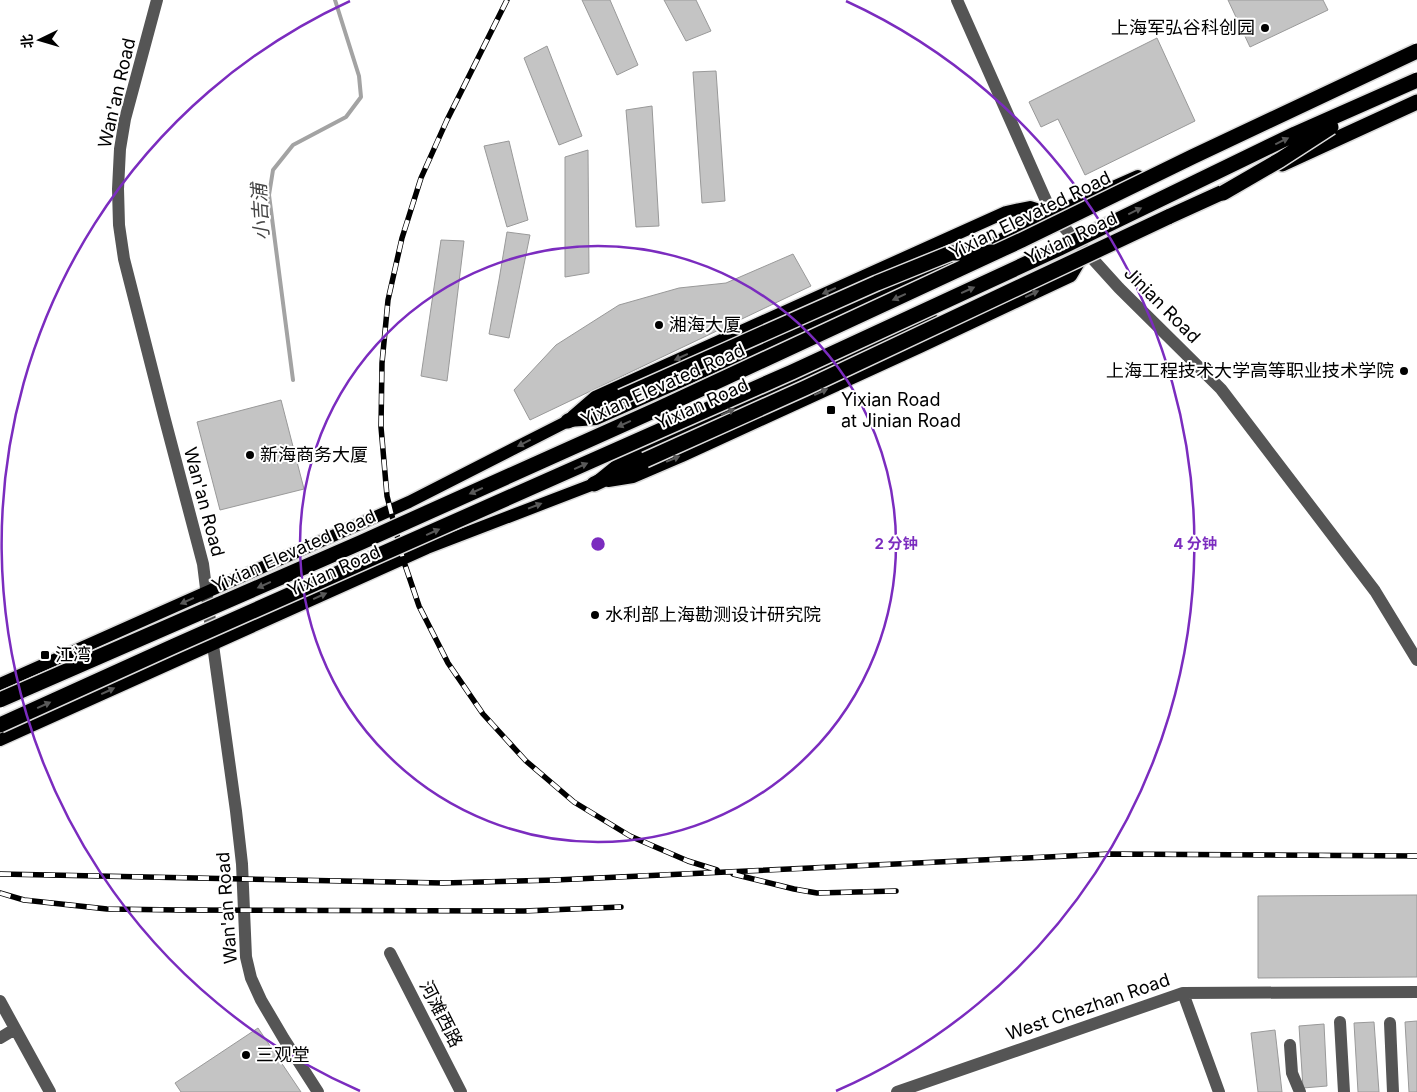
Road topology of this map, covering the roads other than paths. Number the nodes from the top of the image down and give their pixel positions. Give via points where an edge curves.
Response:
1 (157, 0) edge
2 (957, 0) edge
3 (1417, 46) edge
4 (1417, 51) edge
5 (1417, 80) edge
6 (1417, 95) edge
7 (1371, 100) junction
8 (1417, 102) edge
9 (1223, 193) junction
10 (1052, 214) junction
11 (1168, 217) junction
12 (1060, 248) junction
13 (999, 251) junction
14 (1086, 251) junction
15 (568, 421) junction
16 (594, 484) junction
17 (409, 502) junction
18 (428, 548) junction
19 (207, 592) junction
20 (213, 646) junction
21 (1417, 660) edge
22 (0, 684) edge
23 (0, 700) edge
24 (0, 725) edge
25 (0, 740) edge
26 (390, 953) dead end
27 (1417, 992) edge
28 (1183, 993) junction
29 (0, 1001) edge
30 (1340, 1022) dead end
31 (1390, 1024) dead end
32 (15, 1029) junction
33 (0, 1038) edge
34 (1290, 1045) dead end
35 (50, 1092) edge
36 (318, 1092) edge
37 (461, 1092) edge
38 (897, 1092) edge
39 (1220, 1092) edge
40 (1300, 1092) edge
41 (1344, 1092) edge
42 (1394, 1092) edge

1 - 19 street, Wan'an Road via 121,141 120,225 124,259 203,564
2 - 10 street, Jinian Road
3 - 10 main road, Yixian Road
4 - 13 highway, Yixian Elevated Road, bridge
5 - 7 highway, bridge
6 - 14 main road, Yixian Road
7 - 9 highway, bridge
12 -> 7 highway, bridge
8 - 9 highway, bridge
9 - 11 highway
10 - 14 street, Jinian Road
10 - 15 main road, Yixian Road via 596,419
10 -> 15 main road via 1030,207 1006,212 595,397
11 - 12 highway, bridge
11 - 16 highway, bridge
24 -> 12 highway, bridge via 792,372
13 - 15 highway, bridge via 951,253 876,283
13 -> 23 highway, Yixian Elevated Road, bridge via 658,409
16 -> 14 main road, Yixian Road via 626,458
16 -> 14 main road via 633,477 1071,276
14 - 21 street, Jinian Road via 1221,389 1375,591
15 -> 17 main road, Yixian Road
18 -> 16 main road, Yixian Road
17 - 18 main road via 400,521 404,534 415,547
17 - 19 main road, Yixian Road
20 -> 18 main road, Yixian Road
19 - 20 street, Wan'an Road
19 -> 22 main road, Yixian Road
25 -> 20 main road, Yixian Road
20 - 36 street, Wan'an Road via 242,864 246,957 261,1000
26 - 37 street, 河滩西路
27 - 28 street, West Chezhan Road
28 - 38 street, West Chezhan Road
28 - 39 street
29 - 32 street
30 - 41 street
31 - 42 street
32 - 33 street
32 - 35 street
34 - 40 street via 1292,1073

